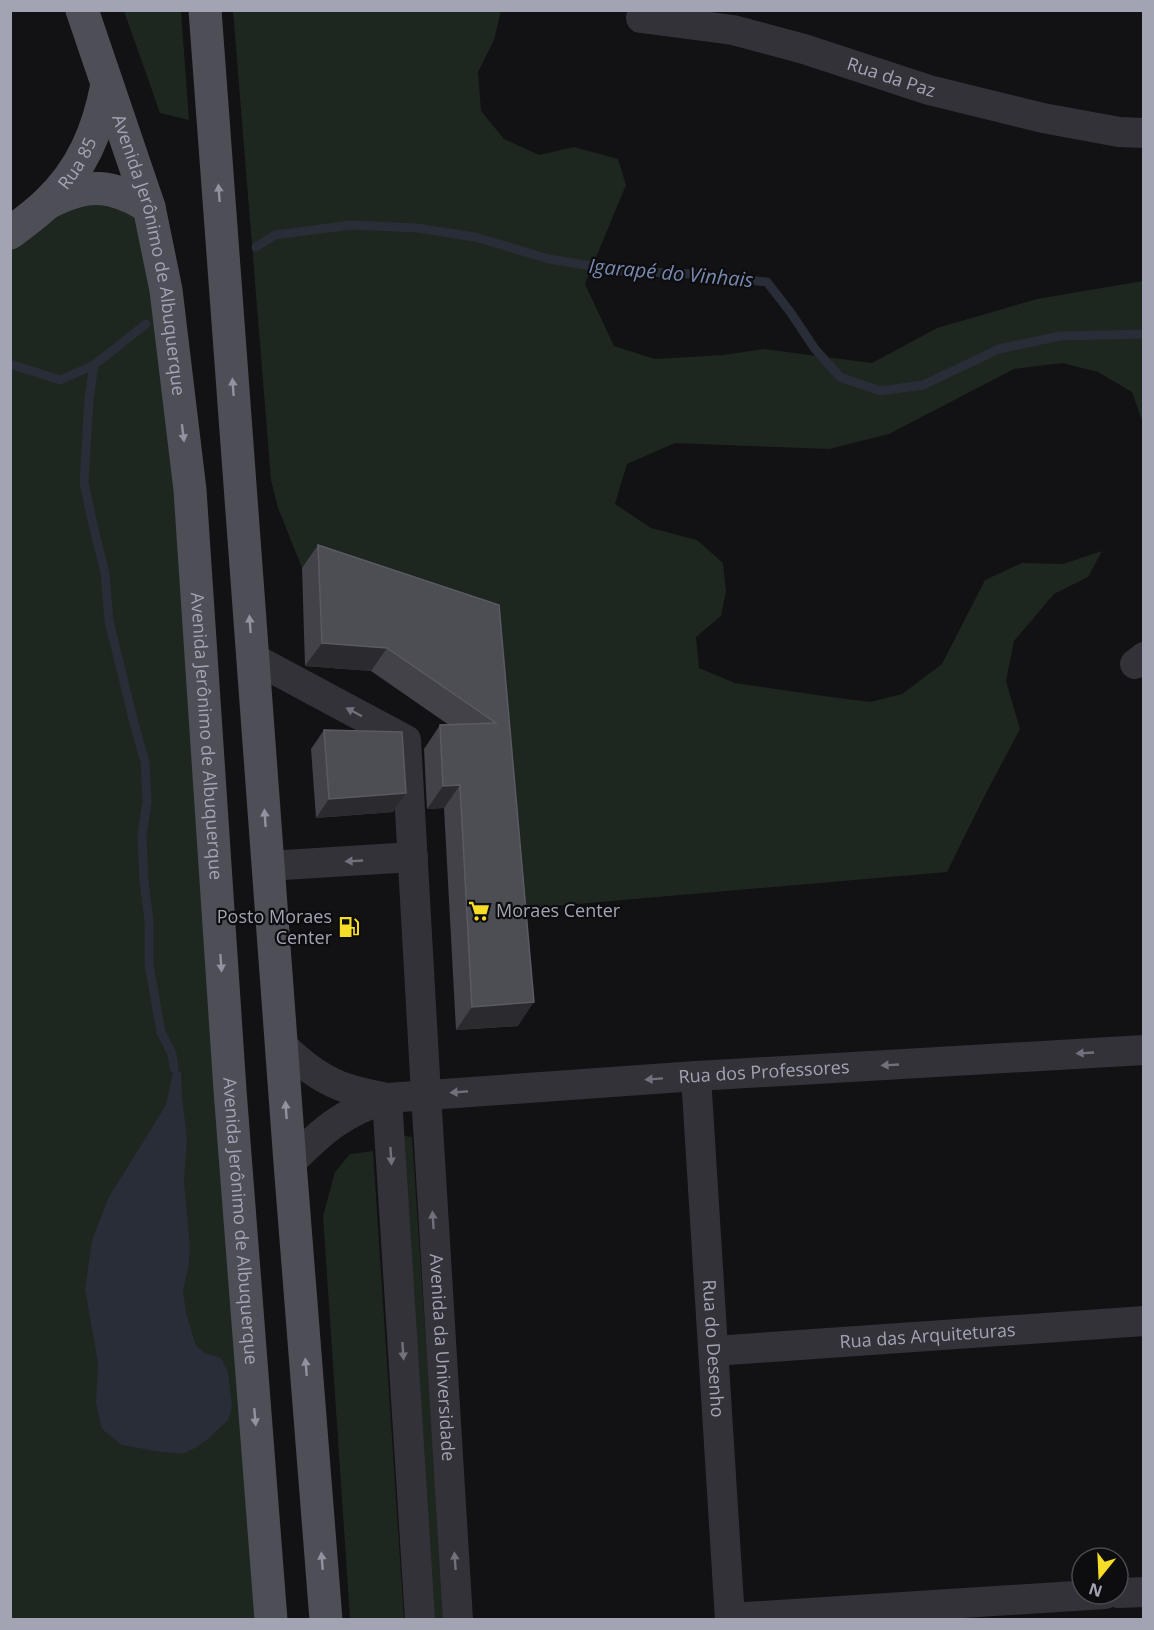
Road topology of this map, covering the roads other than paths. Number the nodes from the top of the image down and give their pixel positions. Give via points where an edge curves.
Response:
1 (82, 10) edge
2 (205, 10) edge
3 (641, 18) dead end
4 (107, 84) junction
5 (1143, 133) edge
6 (46, 204) junction
7 (149, 207) junction
8 (10, 233) edge
9 (253, 658) junction
10 (413, 857) junction
11 (268, 866) junction
12 (281, 1044) junction
13 (1143, 1050) edge
14 (696, 1076) junction
15 (426, 1094) junction
16 (387, 1098) junction
17 (290, 1163) junction
18 (1143, 1321) edge
19 (714, 1351) junction
20 (1070, 1600) edge
21 (1005, 1610) edge
22 (730, 1619) edge
23 (271, 1620) edge
24 (326, 1620) edge
25 (420, 1620) edge
26 (458, 1620) edge

1 - 4 main road, Avenida Jerônimo de Albuquerque
9 -> 2 main road
3 - 5 street, Rua da Paz via 733,30 929,90 1032,116
4 - 6 main road, Rua 85 via 102,111 81,161
4 - 7 main road, Avenida Jerônimo de Albuquerque
6 - 7 main road, Rua 85 via 87,188 130,195
6 - 8 main road, Rua 85
7 -> 23 main road, Avenida Jerônimo de Albuquerque via 166,290 190,490 230,1090
10 -> 9 street, Avenida da Universidade via 406,740
11 -> 9 main road
10 -> 11 street
10 - 15 street, Avenida da Universidade
11 - 12 main road
12 - 16 street, Rua dos Professores via 329,1081
17 -> 12 main road
13 -> 14 street, Rua dos Professores
14 -> 15 street, Rua dos Professores
14 - 19 street, Rua do Desenho
15 - 16 street, Rua dos Professores
26 -> 15 street, Avenida da Universidade
16 - 17 street, Rua dos Professores via 335,1122
16 -> 25 street
24 -> 17 main road
18 - 19 street, Rua das Arquiteturas
19 - 22 street, Rua do Desenho
20 - 21 street
21 - 22 street

